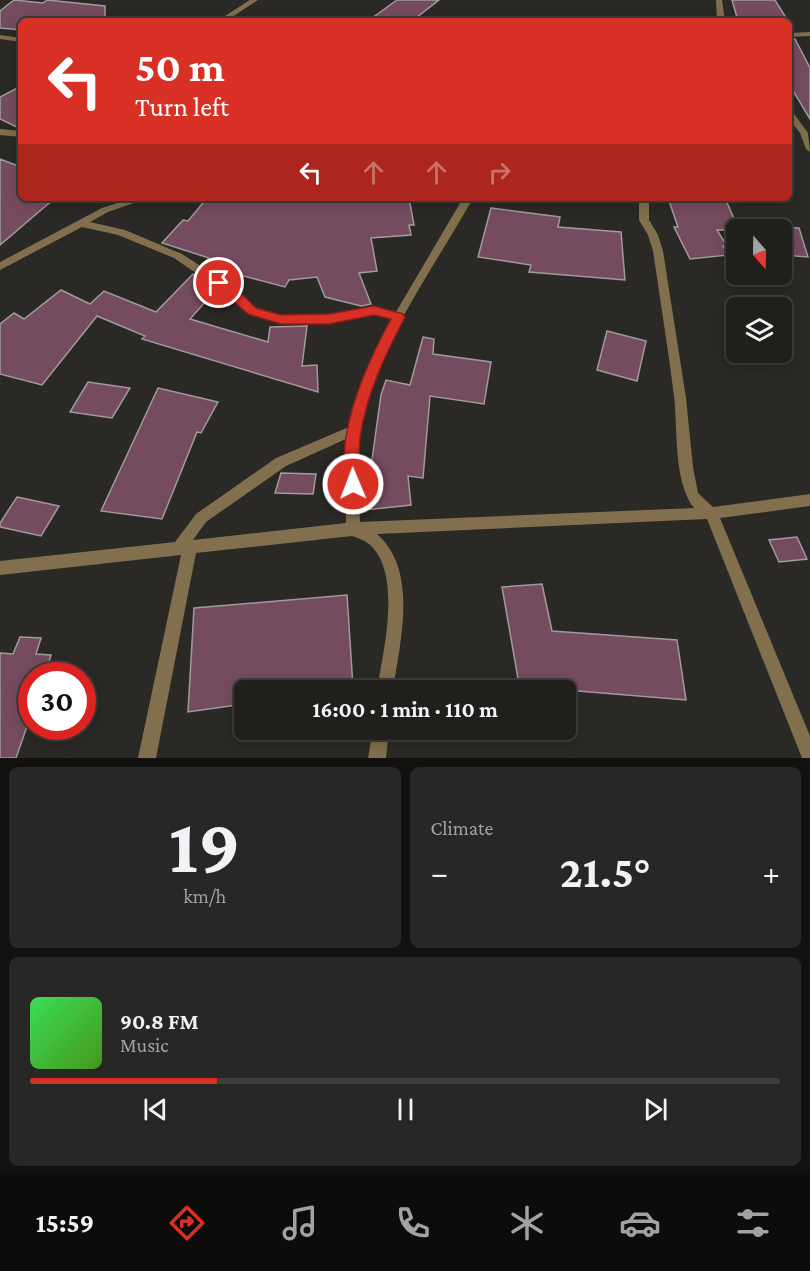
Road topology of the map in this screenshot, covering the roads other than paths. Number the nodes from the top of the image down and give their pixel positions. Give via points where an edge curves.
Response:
1 (255, 0) edge
2 (720, 0) edge
3 (226, 18) edge
4 (721, 18) edge
5 (810, 34) edge
6 (792, 35) edge
7 (0, 37) edge
8 (18, 40) edge
9 (792, 117) edge
10 (0, 132) edge
11 (18, 134) edge
12 (810, 148) edge
13 (134, 201) edge
14 (466, 201) edge
15 (644, 201) edge
16 (80, 223) junction
17 (0, 266) edge
18 (399, 317) junction
19 (355, 430) junction
20 (810, 500) edge
21 (711, 513) junction
22 (353, 529) junction
23 (184, 548) junction
24 (0, 568) edge
25 (387, 680) edge
26 (379, 740) edge
27 (147, 758) edge
28 (377, 758) edge
29 (810, 758) edge

1 - 3 street
2 - 4 street
5 - 6 street
7 - 8 street
9 - 12 street
10 - 11 street
13 - 16 street
14 - 18 street
15 - 21 street via 644,220 658,251 692,495
16 - 17 street
16 - 18 street via 121,232 178,256 232,292 252,311 281,320 329,319 374,310
18 - 19 street via 364,391
19 - 22 street
19 - 23 street via 281,462 201,518
20 - 21 street
21 - 22 street
21 - 29 street
22 - 23 street
22 - 25 street via 375,541 395,580
23 - 24 street
23 - 27 street
26 - 28 street

